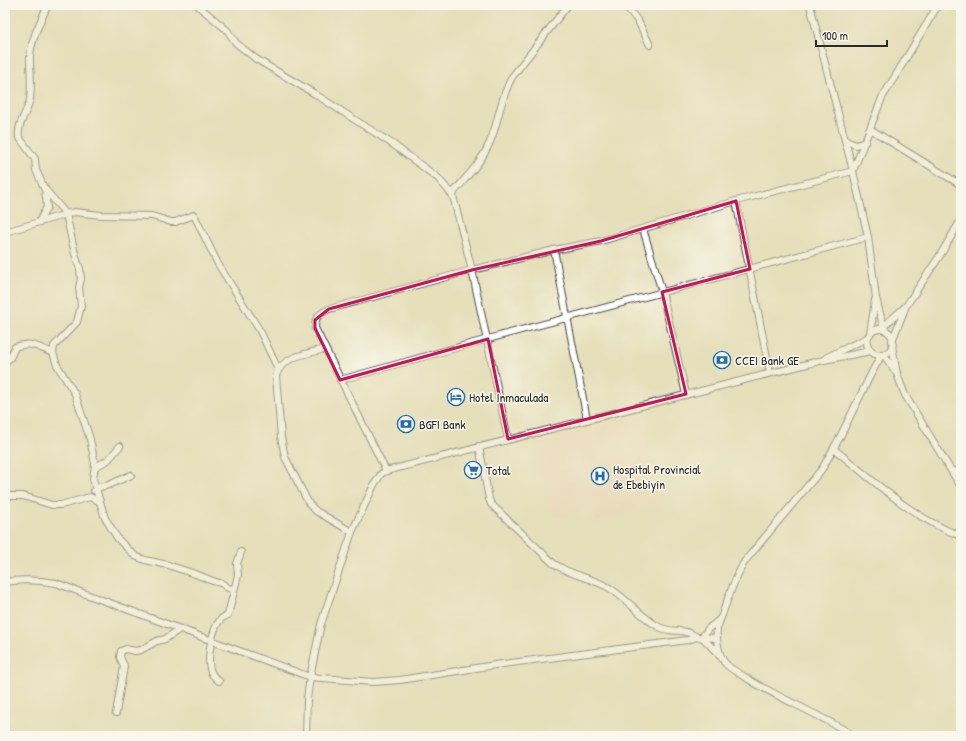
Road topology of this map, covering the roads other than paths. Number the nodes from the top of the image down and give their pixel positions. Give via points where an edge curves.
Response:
1 (48, 5) edge
2 (197, 5) edge
3 (568, 5) edge
4 (625, 5) edge
5 (810, 5) edge
6 (938, 5) edge
7 (650, 45) dead end
8 (870, 129) junction
9 (846, 141) junction
10 (865, 142) junction
11 (853, 171) junction
12 (961, 185) edge
13 (44, 188) junction
14 (453, 196) junction
15 (736, 201) junction
16 (66, 214) junction
17 (961, 220) edge
18 (39, 222) junction
19 (643, 229) junction
20 (5, 232) edge
21 (868, 237) junction
22 (554, 250) junction
23 (472, 270) junction
24 (750, 270) junction
25 (662, 292) junction
26 (876, 298) junction
27 (906, 306) junction
28 (880, 311) junction
29 (898, 313) junction
30 (568, 318) junction
31 (884, 330) junction
32 (869, 336) junction
33 (488, 339) junction
34 (892, 343) junction
35 (324, 349) junction
36 (53, 353) junction
37 (873, 353) junction
38 (882, 354) junction
39 (819, 361) junction
40 (5, 362) edge
41 (278, 369) junction
42 (872, 372) junction
43 (770, 373) junction
44 (897, 374) junction
45 (340, 380) junction
46 (686, 394) junction
47 (588, 419) junction
48 (508, 439) junction
49 (120, 446) dead end
50 (479, 446) junction
51 (834, 449) junction
52 (94, 467) junction
53 (386, 470) junction
54 (952, 471) junction
55 (961, 472) edge
56 (131, 475) dead end
57 (961, 487) edge
58 (95, 488) junction
59 (5, 496) edge
60 (90, 497) junction
61 (99, 501) junction
62 (352, 532) junction
63 (961, 536) edge
64 (241, 552) dead end
65 (5, 582) edge
66 (234, 590) junction
67 (721, 618) junction
68 (180, 629) junction
69 (699, 637) junction
70 (716, 638) junction
71 (212, 641) junction
72 (722, 657) junction
73 (310, 677) junction
74 (219, 681) dead end
75 (116, 713) dead end
76 (306, 736) edge
77 (854, 736) edge

1 - 13 street via 40,20 32,48 30,98 18,133 35,160 36,170
2 - 14 street via 256,59 391,143 438,178
3 - 14 street via 512,77 505,89 483,156
4 - 7 street via 638,21
5 - 9 street
6 - 8 street via 882,98
8 - 10 street
8 - 12 street
9 - 10 street via 856,145
9 - 11 street
10 - 11 street
11 - 15 street
11 - 21 street
13 - 16 street
13 - 18 street via 47,208
14 - 23 street
15 - 19 street
15 - 24 street
16 - 18 street
16 - 36 street via 74,254 80,269 81,306 77,322 54,346
16 - 41 street via 82,212 152,216 171,222 194,215 218,264 260,331
17 - 27 street
18 - 20 street
19 - 22 street
19 - 25 street
21 - 24 street
21 - 26 street
22 - 23 street
22 - 30 street
23 - 33 street
23 - 35 street via 330,309 320,314 315,320 315,328
24 - 25 street
24 - 43 street
25 - 30 street
25 - 46 street
26 - 28 street
26 - 32 street
27 - 29 street
27 - 34 street
28 - 29 street via 887,316
28 - 31 street
29 - 31 street via 885,325
30 - 33 street
30 - 47 street
31 - 32 street via 876,330
31 - 34 street via 890,334
32 - 37 street via 867,345
32 - 39 street
33 - 45 street
33 - 48 street
34 - 38 street via 888,351
34 - 44 street
35 - 41 street via 290,359
35 - 45 street
36 - 40 street via 26,344 15,347
36 - 52 street via 78,403 90,440
37 - 38 street
37 - 39 street
37 - 42 street
38 - 42 street
38 - 44 street
39 - 43 street
41 - 62 street via 276,376 285,457 316,511
42 - 51 street
43 - 46 street
44 - 54 street via 905,395
45 - 53 street
46 - 47 street
47 - 48 street
48 - 50 street
49 - 52 street via 108,460
50 - 53 street
50 - 69 street via 491,504 553,563 562,570 611,589 659,627 690,632
51 - 63 street via 906,507
51 - 67 street via 822,469 745,561
52 - 58 street
53 - 62 street via 374,485
54 - 55 street
54 - 57 street
56 - 58 street
58 - 60 street
58 - 61 street
59 - 60 street via 23,496 52,505
60 - 61 street
61 - 66 street via 105,518 118,539 134,556 198,575
62 - 73 street via 321,624
64 - 66 street
65 - 68 street via 40,580 56,583
66 - 71 street via 228,615 219,621
67 - 69 street
67 - 70 street
68 - 71 street
68 - 75 street via 145,648 135,651 123,649 120,657 124,666
69 - 70 street
69 - 72 street
69 - 73 street via 400,680 373,682
70 - 72 street
71 - 73 street
71 - 74 street via 210,669
72 - 77 street via 727,665 760,686
73 - 76 street

